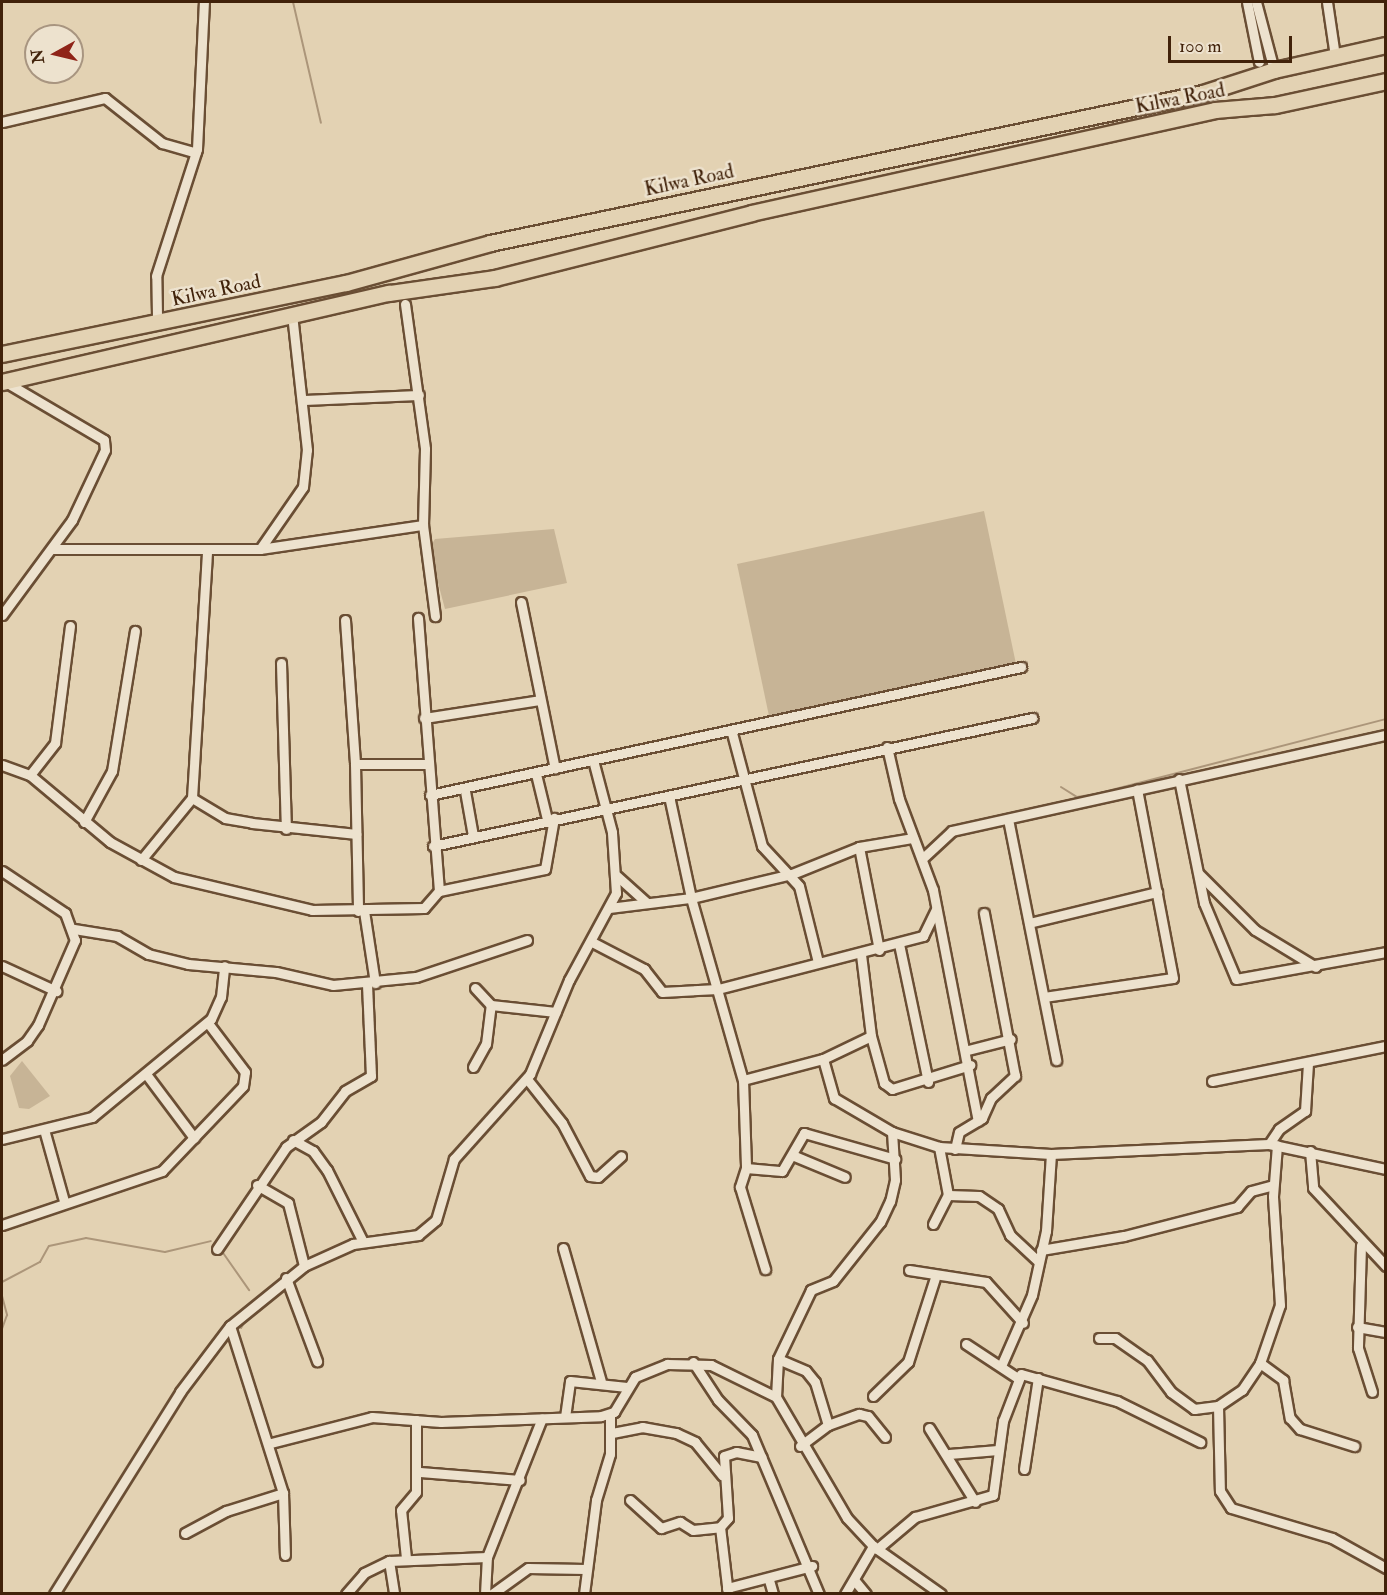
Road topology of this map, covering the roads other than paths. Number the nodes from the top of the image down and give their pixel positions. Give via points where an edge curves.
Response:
1 (204, 2) edge
2 (1247, 2) edge
3 (1256, 2) edge
4 (1326, 2) edge
5 (1386, 45) edge
6 (1335, 56) junction
7 (1259, 62) dead end
8 (1274, 70) junction
9 (1386, 81) edge
10 (2, 122) edge
11 (196, 153) junction
12 (405, 304) dead end
13 (157, 315) dead end
14 (292, 315) junction
15 (2, 354) edge
16 (3, 381) edge
17 (419, 395) junction
18 (303, 400) junction
19 (423, 525) junction
20 (52, 549) junction
21 (260, 549) junction
22 (207, 552) junction
23 (521, 602) dead end
24 (2, 615) edge
25 (435, 616) dead end
26 (418, 618) dead end
27 (345, 620) dead end
28 (70, 626) dead end
29 (135, 632) dead end
30 (281, 663) dead end
31 (1021, 668) dead end
32 (540, 700) junction
33 (424, 717) junction
34 (1032, 718) dead end
35 (732, 733) junction
36 (1386, 735) edge
37 (887, 747) junction
38 (593, 760) junction
39 (356, 764) junction
40 (427, 764) junction
41 (2, 765) edge
42 (555, 769) junction
43 (536, 774) junction
44 (30, 775) junction
45 (1179, 779) junction
46 (743, 781) junction
47 (1137, 789) junction
48 (465, 791) junction
49 (430, 795) junction
50 (669, 796) junction
51 (192, 798) junction
52 (605, 809) junction
53 (550, 819) junction
54 (1008, 819) junction
55 (84, 822) junction
56 (286, 829) junction
57 (356, 834) junction
58 (472, 836) junction
59 (913, 838) junction
60 (434, 846) junction
61 (859, 847) junction
62 (924, 857) junction
63 (141, 860) junction
64 (2, 871) edge
65 (1198, 872) junction
66 (792, 874) junction
67 (617, 876) junction
68 (439, 891) junction
69 (1157, 892) junction
70 (691, 898) junction
71 (646, 902) junction
72 (609, 908) junction
73 (936, 909) junction
74 (361, 911) junction
75 (984, 913) dead end
76 (1029, 923) junction
77 (74, 929) junction
78 (527, 940) dead end
79 (592, 942) junction
80 (899, 944) junction
81 (879, 950) junction
82 (1386, 952) edge
83 (861, 955) junction
84 (818, 962) junction
85 (2, 966) edge
86 (224, 966) junction
87 (1316, 967) junction
88 (370, 983) junction
89 (475, 988) dead end
90 (718, 989) junction
91 (56, 991) junction
92 (1044, 997) junction
93 (491, 1005) junction
94 (556, 1012) junction
95 (208, 1023) junction
96 (871, 1036) junction
97 (1011, 1039) junction
98 (1386, 1046) edge
99 (968, 1050) junction
100 (823, 1059) junction
101 (2, 1060) edge
102 (1056, 1060) dead end
103 (1308, 1063) junction
104 (970, 1065) junction
105 (473, 1067) dead end
106 (146, 1074) junction
107 (527, 1079) junction
108 (743, 1080) junction
109 (1212, 1081) dead end
110 (928, 1082) junction
111 (978, 1121) junction
112 (892, 1132) junction
113 (45, 1133) junction
114 (194, 1138) junction
115 (2, 1139) edge
116 (293, 1140) junction
117 (1273, 1144) junction
118 (939, 1147) junction
119 (954, 1149) junction
120 (1310, 1151) junction
121 (1051, 1154) junction
122 (792, 1155) junction
123 (621, 1156) dead end
124 (895, 1159) junction
125 (746, 1168) junction
126 (1386, 1169) edge
127 (845, 1177) dead end
128 (257, 1185) junction
129 (1273, 1185) junction
130 (948, 1195) junction
131 (64, 1201) junction
132 (933, 1224) dead end
133 (2, 1225) edge
134 (363, 1242) junction
135 (1361, 1245) junction
136 (563, 1248) dead end
137 (217, 1249) dead end
138 (1041, 1250) junction
139 (1037, 1260) junction
140 (304, 1266) junction
141 (1386, 1266) edge
142 (765, 1269) dead end
143 (909, 1270) dead end
144 (286, 1278) junction
145 (935, 1278) junction
146 (1023, 1323) junction
147 (230, 1326) junction
148 (1357, 1327) junction
149 (1386, 1332) edge
150 (1099, 1338) dead end
151 (966, 1344) dead end
152 (778, 1359) junction
153 (317, 1361) dead end
154 (693, 1362) junction
155 (1260, 1363) junction
156 (1002, 1366) junction
157 (1016, 1377) junction
158 (1038, 1378) junction
159 (601, 1380) junction
160 (627, 1387) junction
161 (1372, 1392) dead end
162 (873, 1396) dead end
163 (776, 1397) junction
164 (1218, 1406) junction
165 (610, 1414) junction
166 (565, 1417) junction
167 (542, 1418) junction
168 (416, 1420) junction
169 (828, 1425) junction
170 (929, 1428) dead end
171 (612, 1433) junction
172 (885, 1437) dead end
173 (1200, 1442) dead end
174 (271, 1443) junction
175 (800, 1446) junction
176 (1354, 1446) dead end
177 (998, 1450) junction
178 (949, 1455) junction
179 (762, 1457) junction
180 (1024, 1469) dead end
181 (420, 1472) junction
182 (724, 1476) junction
183 (520, 1480) junction
184 (283, 1493) junction
185 (630, 1500) dead end
186 (975, 1502) junction
187 (720, 1527) junction
188 (184, 1533) dead end
189 (875, 1548) junction
190 (285, 1555) dead end
191 (488, 1557) junction
192 (406, 1558) junction
193 (389, 1561) junction
194 (812, 1566) junction
195 (1386, 1568) edge
196 (585, 1569) junction
197 (769, 1580) junction
198 (855, 1581) junction
199 (728, 1591) edge
200 (54, 1593) edge
201 (346, 1593) edge
202 (394, 1593) edge
203 (485, 1593) edge
204 (492, 1593) edge
205 (584, 1593) edge
206 (773, 1593) edge
207 (819, 1593) edge
208 (845, 1593) edge
209 (866, 1593) edge
210 (941, 1593) edge

1 - 11 street
2 - 7 street
3 - 8 street
4 - 6 street
5 - 6 highway, Kilwa Road
6 - 8 highway, Kilwa Road
8 - 15 highway, Kilwa Road via 1203,93 490,243 346,283
9 - 14 highway, Kilwa Road via 1275,105 1215,110 751,213 495,278
10 - 11 street via 105,98 162,143
11 - 13 street via 156,276
12 - 17 street
14 - 16 highway, Kilwa Road
14 - 18 street
16 - 20 street via 105,443 104,461
17 - 18 street
17 - 19 street via 425,449
18 - 21 street via 303,487
19 - 21 street
19 - 25 street
20 - 22 street
20 - 24 street
21 - 22 street
22 - 51 street
23 - 32 street
26 - 33 street
27 - 39 street
28 - 44 street via 55,743
29 - 55 street via 112,771
30 - 56 street
31 - 35 street
32 - 33 street
32 - 42 street
33 - 40 street
34 - 37 street
35 - 38 street
35 - 46 street
36 - 45 street
37 - 46 street
37 - 59 street
38 - 42 street
38 - 52 street
39 - 40 street
39 - 57 street
40 - 49 street
41 - 44 street
42 - 43 street
43 - 48 street
43 - 53 street
44 - 55 street
45 - 47 street
45 - 65 street
46 - 50 street
46 - 66 street via 768,858
47 - 54 street
47 - 69 street
48 - 49 street
48 - 58 street
49 - 60 street
50 - 52 street
50 - 70 street
51 - 56 street via 225,818
51 - 63 street
52 - 53 street
52 - 67 street
53 - 58 street
53 - 68 street via 545,869
54 - 62 street via 955,835
54 - 76 street
55 - 63 street
56 - 57 street
57 - 74 street
58 - 60 street
59 - 61 street
59 - 62 street
60 - 68 street
61 - 66 street
61 - 81 street
62 - 73 street
63 - 74 street via 174,877 250,899 312,910
64 - 77 street via 65,913
65 - 87 street via 1255,930
65 - 87 street via 1213,933 1236,979
66 - 70 street
66 - 84 street via 805,900
67 - 71 street
67 - 72 street
68 - 74 street via 424,908
69 - 76 street
69 - 92 street via 1173,978
70 - 71 street
70 - 90 street
71 - 72 street
72 - 79 street
73 - 80 street via 923,936
73 - 99 street
74 - 88 street
75 - 97 street
76 - 92 street
77 - 86 street via 117,936 159,957
77 - 91 street via 73,954
78 - 88 street via 469,956 440,971
79 - 90 street via 644,969 662,992
79 - 94 street
80 - 81 street
80 - 110 street
81 - 83 street
82 - 87 street
83 - 84 street
83 - 96 street
84 - 90 street
85 - 91 street
86 - 88 street via 276,972 310,984
86 - 95 street via 222,997
88 - 116 street via 371,1076 345,1091 321,1122
89 - 93 street
90 - 108 street
91 - 101 street via 27,1041
92 - 102 street
93 - 94 street
93 - 105 street via 486,1044
94 - 107 street
95 - 106 street
95 - 114 street via 240,1064 245,1079
96 - 100 street
96 - 110 street via 884,1083 892,1089
97 - 99 street
97 - 111 street via 1015,1076 991,1098
98 - 103 street
99 - 104 street
100 - 108 street
100 - 112 street via 834,1098
103 - 109 street
103 - 117 street via 1305,1111 1279,1129
104 - 110 street
104 - 111 street
106 - 113 street via 83,1123
106 - 114 street
107 - 123 street via 562,1123 590,1176 598,1177
107 - 134 street via 454,1160 444,1202 428,1229
108 - 125 street
111 - 119 street via 959,1132
112 - 118 street
112 - 124 street
113 - 115 street
113 - 131 street
114 - 131 street via 146,1180
116 - 128 street
116 - 134 street via 313,1151 327,1170
117 - 120 street
117 - 121 street
117 - 129 street
118 - 119 street
118 - 130 street
119 - 121 street
120 - 126 street
120 - 135 street via 1313,1188
121 - 138 street
122 - 124 street via 804,1133
122 - 125 street via 775,1173
122 - 127 street
124 - 152 street via 893,1190 880,1222 833,1281 811,1290
125 - 142 street via 740,1187 743,1206
128 - 137 street
128 - 140 street via 288,1203
129 - 138 street via 1251,1191 1245,1202 1228,1209 1124,1236
129 - 155 street via 1280,1305
130 - 132 street
130 - 139 street via 979,1196 998,1209 1010,1235
131 - 133 street
134 - 140 street
135 - 141 street
135 - 148 street
136 - 159 street
138 - 139 street
139 - 146 street
140 - 144 street
143 - 145 street
144 - 147 street
144 - 153 street
145 - 146 street via 986,1282
145 - 162 street via 908,1362
146 - 156 street
147 - 174 street
147 - 200 street via 180,1392
148 - 149 street
148 - 161 street via 1359,1359
150 - 164 street via 1115,1338 1147,1360 1171,1392 1194,1409
151 - 156 street
152 - 163 street
152 - 169 street via 806,1371 815,1382
154 - 160 street via 646,1369
154 - 163 street via 729,1371
154 - 179 street via 718,1400 742,1420
155 - 164 street via 1242,1390
155 - 176 street via 1283,1380 1287,1409 1300,1429
156 - 157 street
157 - 158 street
157 - 177 street
158 - 173 street via 1117,1401
158 - 180 street
159 - 160 street
159 - 166 street via 570,1381
160 - 165 street
163 - 175 street
164 - 195 street via 1220,1491 1231,1508 1332,1538
165 - 166 street
165 - 171 street
166 - 167 street
167 - 168 street
167 - 183 street
168 - 174 street via 372,1417
168 - 181 street
169 - 172 street via 868,1416
169 - 175 street
170 - 178 street
171 - 182 street via 642,1427 676,1433 695,1442
171 - 196 street
174 - 184 street
175 - 189 street
177 - 178 street
177 - 186 street via 996,1491
178 - 186 street
179 - 182 street via 728,1453
179 - 194 street
181 - 183 street
181 - 192 street via 416,1492 401,1510
182 - 187 street via 728,1518
183 - 191 street
184 - 188 street via 226,1511
184 - 190 street
185 - 187 street via 661,1528 680,1522 693,1530
186 - 189 street via 915,1517
187 - 199 street
189 - 198 street
189 - 210 street
191 - 192 street
191 - 203 street
192 - 193 street
193 - 201 street via 364,1573
193 - 202 street
194 - 197 street
194 - 207 street
196 - 204 street via 528,1568
196 - 205 street
197 - 199 street
197 - 206 street
198 - 208 street
198 - 209 street

